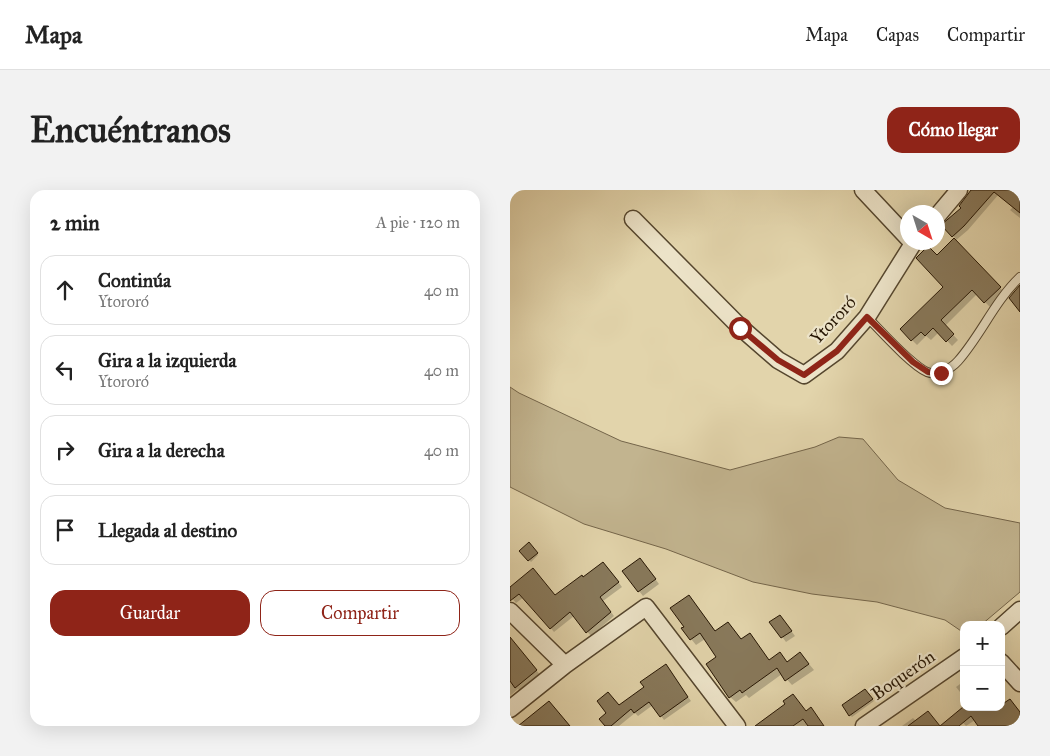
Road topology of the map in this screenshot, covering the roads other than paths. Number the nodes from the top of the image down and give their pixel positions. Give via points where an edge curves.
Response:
1 (863, 190) edge
2 (959, 190) edge
3 (945, 207) edge
4 (633, 219) dead end
5 (900, 230) edge
6 (906, 250) edge
7 (1020, 277) edge
8 (867, 317) junction
9 (1020, 610) edge
10 (510, 611) edge
11 (1005, 623) edge
12 (960, 660) edge
13 (565, 665) junction
14 (1005, 666) edge
15 (1020, 683) edge
16 (510, 709) edge
17 (737, 726) edge
18 (864, 726) edge

1 - 5 street
2 - 3 street
4 - 8 street, Ytororó via 740,328 778,360 804,375 837,351
6 - 8 street, Ytororó
7 - 8 lane via 957,362 941,373 928,372 913,362
9 - 11 street
10 - 13 street
12 - 18 street, Boquerón
13 - 16 street
13 - 17 street via 646,607
14 - 15 street

